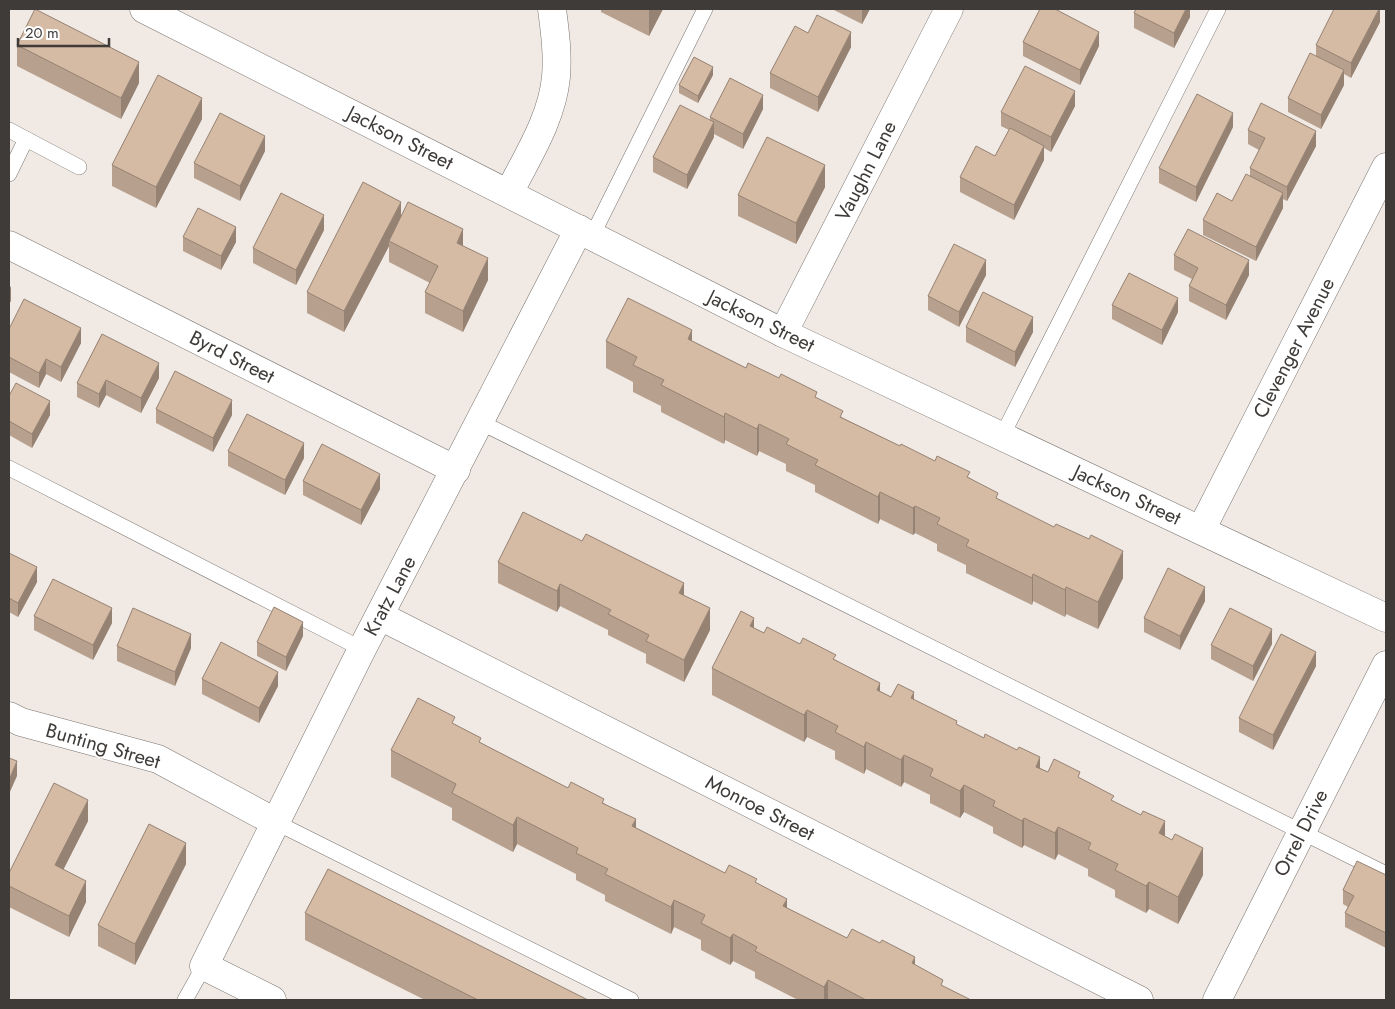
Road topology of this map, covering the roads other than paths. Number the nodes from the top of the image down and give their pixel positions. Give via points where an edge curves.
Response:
1 (144, 9) edge
2 (552, 9) edge
3 (705, 9) edge
4 (949, 9) edge
5 (1218, 9) edge
6 (9, 130) edge
7 (26, 139) junction
8 (79, 167) dead end
9 (1386, 167) edge
10 (9, 174) edge
11 (509, 194) junction
12 (585, 232) junction
13 (9, 245) edge
14 (783, 333) junction
15 (480, 422) junction
16 (1002, 436) junction
17 (9, 468) edge
18 (456, 470) junction
19 (1201, 530) junction
20 (380, 616) junction
21 (1386, 618) edge
22 (362, 649) junction
23 (1386, 666) edge
24 (9, 716) edge
25 (275, 822) junction
26 (1301, 832) junction
27 (1386, 874) edge
28 (204, 966) junction
29 (185, 1000) edge
30 (272, 1000) edge
31 (631, 1000) edge
32 (1139, 1000) edge
33 (1217, 1000) edge

1 - 11 street, Jackson Street
2 - 11 street via 556,79 544,124
3 - 12 lane
4 - 14 street, Vaughn Lane
5 - 16 lane
6 - 7 lane
7 - 8 lane
7 - 10 lane
9 - 19 street, Clevenger Avenue
11 - 12 street, Jackson Street
12 - 14 street, Jackson Street
12 - 15 street, Kratz Lane
13 - 18 street, Byrd Street
14 - 16 street, Jackson Street
15 - 18 street, Kratz Lane
15 - 26 lane
16 - 19 street, Jackson Street
17 - 22 lane
18 - 20 street, Kratz Lane
19 - 21 street, Jackson Street
20 - 22 street, Kratz Lane
20 - 32 street, Monroe Street
22 - 25 street, Kratz Lane
23 - 26 street, Orrel Drive
24 - 25 street, Bunting Street via 158,759
25 - 28 street, Kratz Lane
25 - 31 lane
26 - 27 lane
26 - 33 street, Orrel Drive
28 - 29 lane
28 - 30 street

